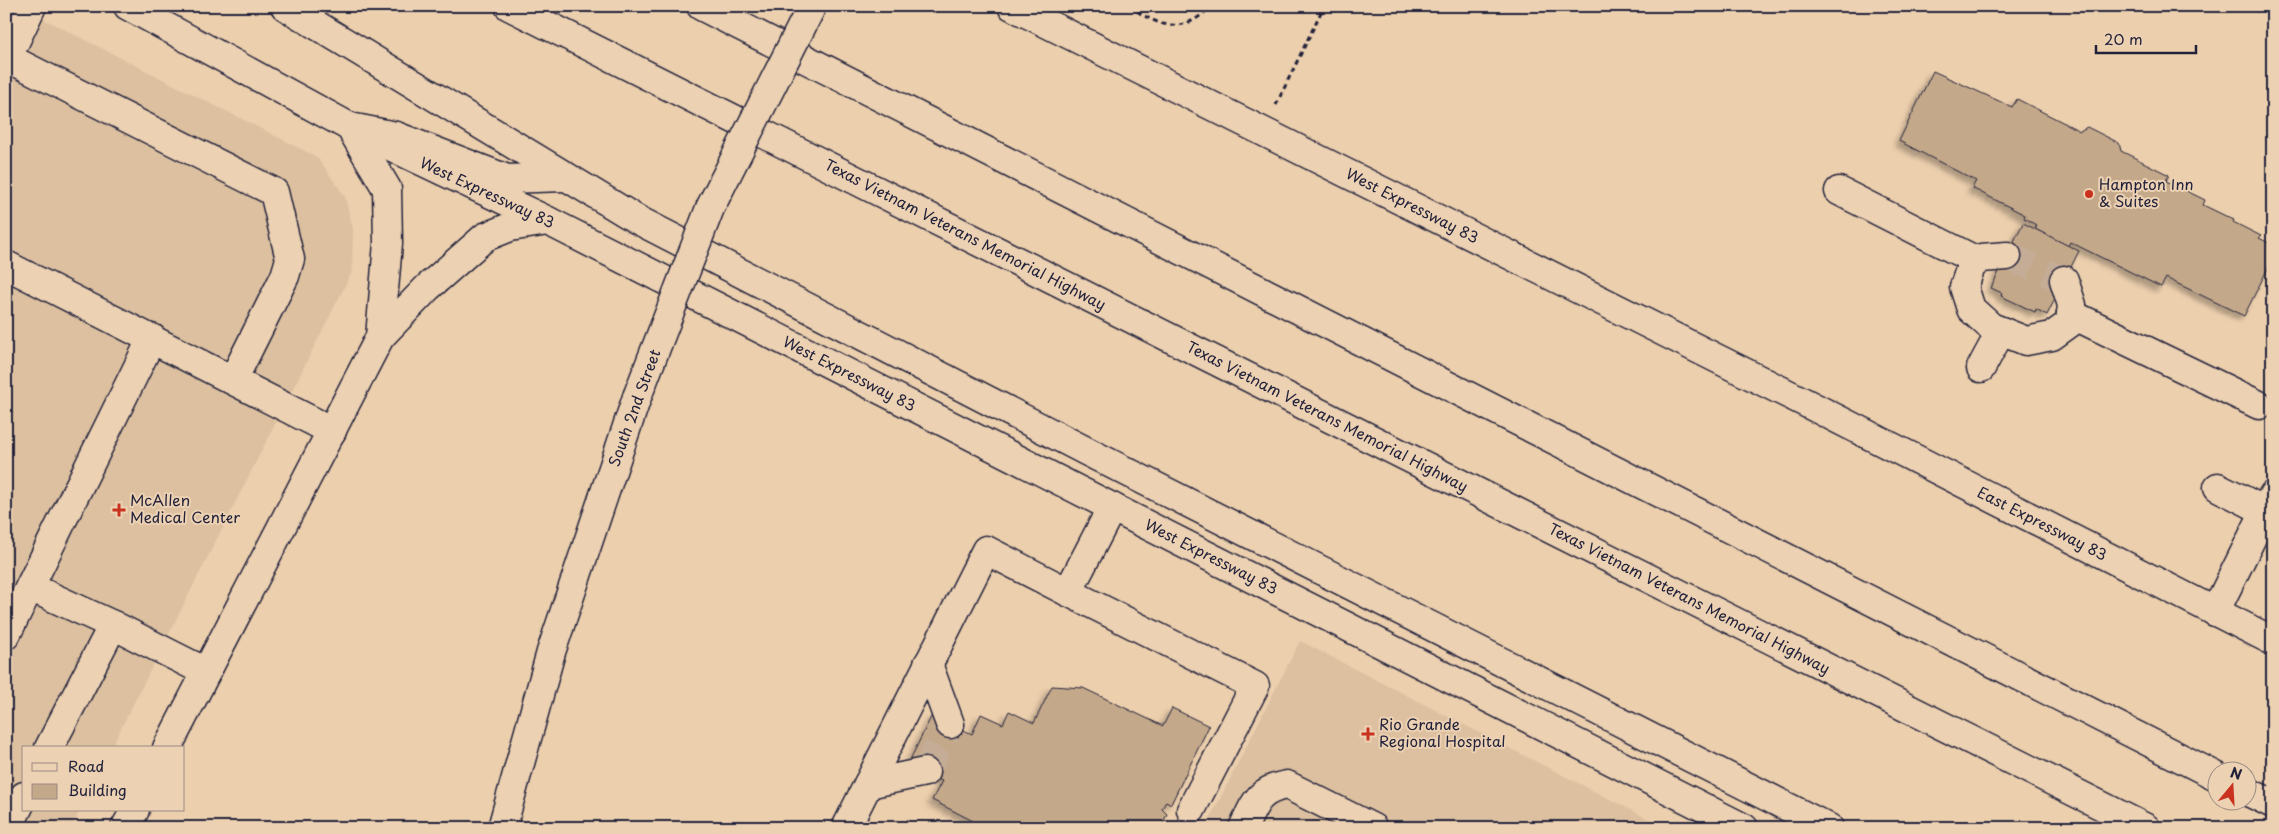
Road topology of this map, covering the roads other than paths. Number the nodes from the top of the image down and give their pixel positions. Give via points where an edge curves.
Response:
1 (32, 6) edge
2 (128, 6) edge
3 (284, 6) edge
4 (509, 6) edge
5 (701, 6) edge
6 (812, 6) edge
7 (1012, 6) edge
8 (7, 59) edge
9 (350, 128) junction
10 (564, 177) junction
11 (1839, 190) dead end
12 (548, 221) junction
13 (2007, 256) tunnel mouth
14 (1977, 261) junction
15 (6, 265) edge
16 (2064, 280) dead end
17 (2071, 314) junction
18 (2000, 331) junction
19 (380, 337) junction
20 (152, 338) junction
21 (1981, 368) dead end
22 (233, 380) junction
23 (2258, 405) dead end
24 (1812, 407) joint
25 (332, 431) junction
26 (2218, 487) dead end
27 (1112, 507) junction
28 (2270, 507) edge
29 (30, 587) junction
30 (1068, 592) junction
31 (2215, 612) junction
32 (112, 625) junction
33 (6, 635) edge
34 (2273, 641) edge
35 (928, 664) junction
36 (206, 672) junction
37 (950, 724) dead end
38 (50, 746) edge
39 (168, 746) edge
40 (2206, 771) edge
41 (925, 772) dead end
42 (868, 784) junction
43 (2256, 796) edge
44 (22, 800) edge
45 (2273, 804) edge
46 (1191, 810) dead end
47 (133, 812) edge
48 (8, 828) edge
49 (125, 828) edge
50 (502, 828) edge
51 (846, 828) edge
52 (1243, 828) edge
53 (1373, 828) edge
54 (1744, 828) edge
55 (1828, 828) edge
56 (2146, 828) edge

1 - 8 main road
2 - 9 main road, West Expressway 83
3 - 10 main road
4 - 56 main road, Texas Vietnam Veterans Memorial Highway
5 - 40 main road
6 - 50 main road, South 2nd Street, bridge via 710,208 637,397 551,652
7 - 24 main road, West Expressway 83
8 - 22 main road via 274,192 290,259 285,276
9 - 10 main road via 396,136 507,179
9 - 12 main road, West Expressway 83
9 - 19 main road via 387,189 388,243
10 - 55 main road via 764,286
11 - 14 main road
12 - 19 main road via 510,227 485,237
12 - 27 main road, West Expressway 83
13 - 14 main road
14 - 18 main road via 1971,266 1964,288 1971,310
15 - 20 main road
16 - 17 main road via 2072,305
17 - 18 main road via 2070,323 2052,336 2026,341
17 - 23 main road
18 - 21 main road
19 - 25 main road
20 - 22 main road
20 - 29 main road
22 - 25 main road
24 - 31 main road, East Expressway 83
25 - 36 main road
26 - 28 main road
27 - 30 main road
27 - 54 main road, West Expressway 83
28 - 31 main road
29 - 32 main road
29 - 33 main road
30 - 35 main road via 986,550
30 - 46 main road via 1255,686
31 - 34 main road, East Expressway 83
32 - 36 main road
32 - 38 main road
35 - 37 main road
35 - 42 main road
36 - 39 main road
41 - 42 main road
42 - 51 main road
43 - 45 main road
44 - 48 main road
47 - 49 main road
52 - 53 main road via 1258,796 1274,787 1287,785

